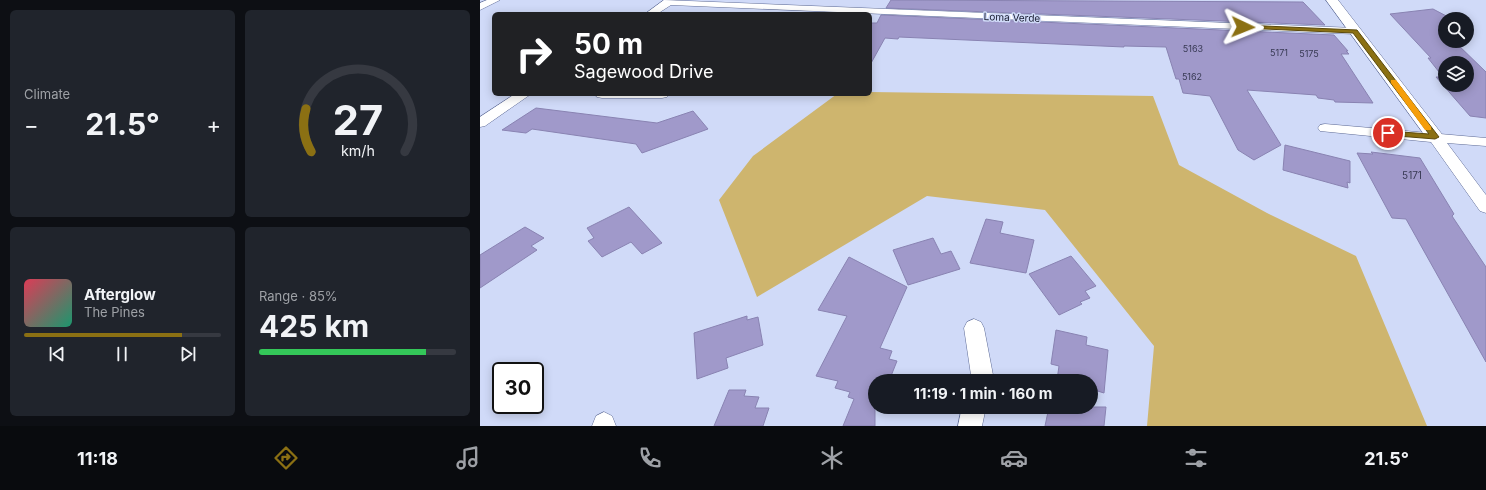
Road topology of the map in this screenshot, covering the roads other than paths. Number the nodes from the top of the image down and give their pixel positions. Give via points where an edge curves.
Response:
1 (495, 0) edge
2 (1332, 0) edge
3 (670, 1) edge
4 (480, 7) edge
5 (653, 12) edge
6 (1355, 31) junction
7 (521, 96) edge
8 (480, 123) edge
9 (1325, 128) dead end
10 (1435, 137) junction
11 (1486, 142) edge
12 (1486, 207) edge
13 (974, 328) dead end
14 (982, 374) edge
15 (973, 414) edge
16 (970, 426) edge

1 - 4 street
2 - 6 street
3 - 5 street
3 - 6 street, Loma Verde
6 - 10 street
7 - 8 street
9 - 10 street
10 - 11 street
10 - 12 street
13 - 14 street
15 - 16 street

